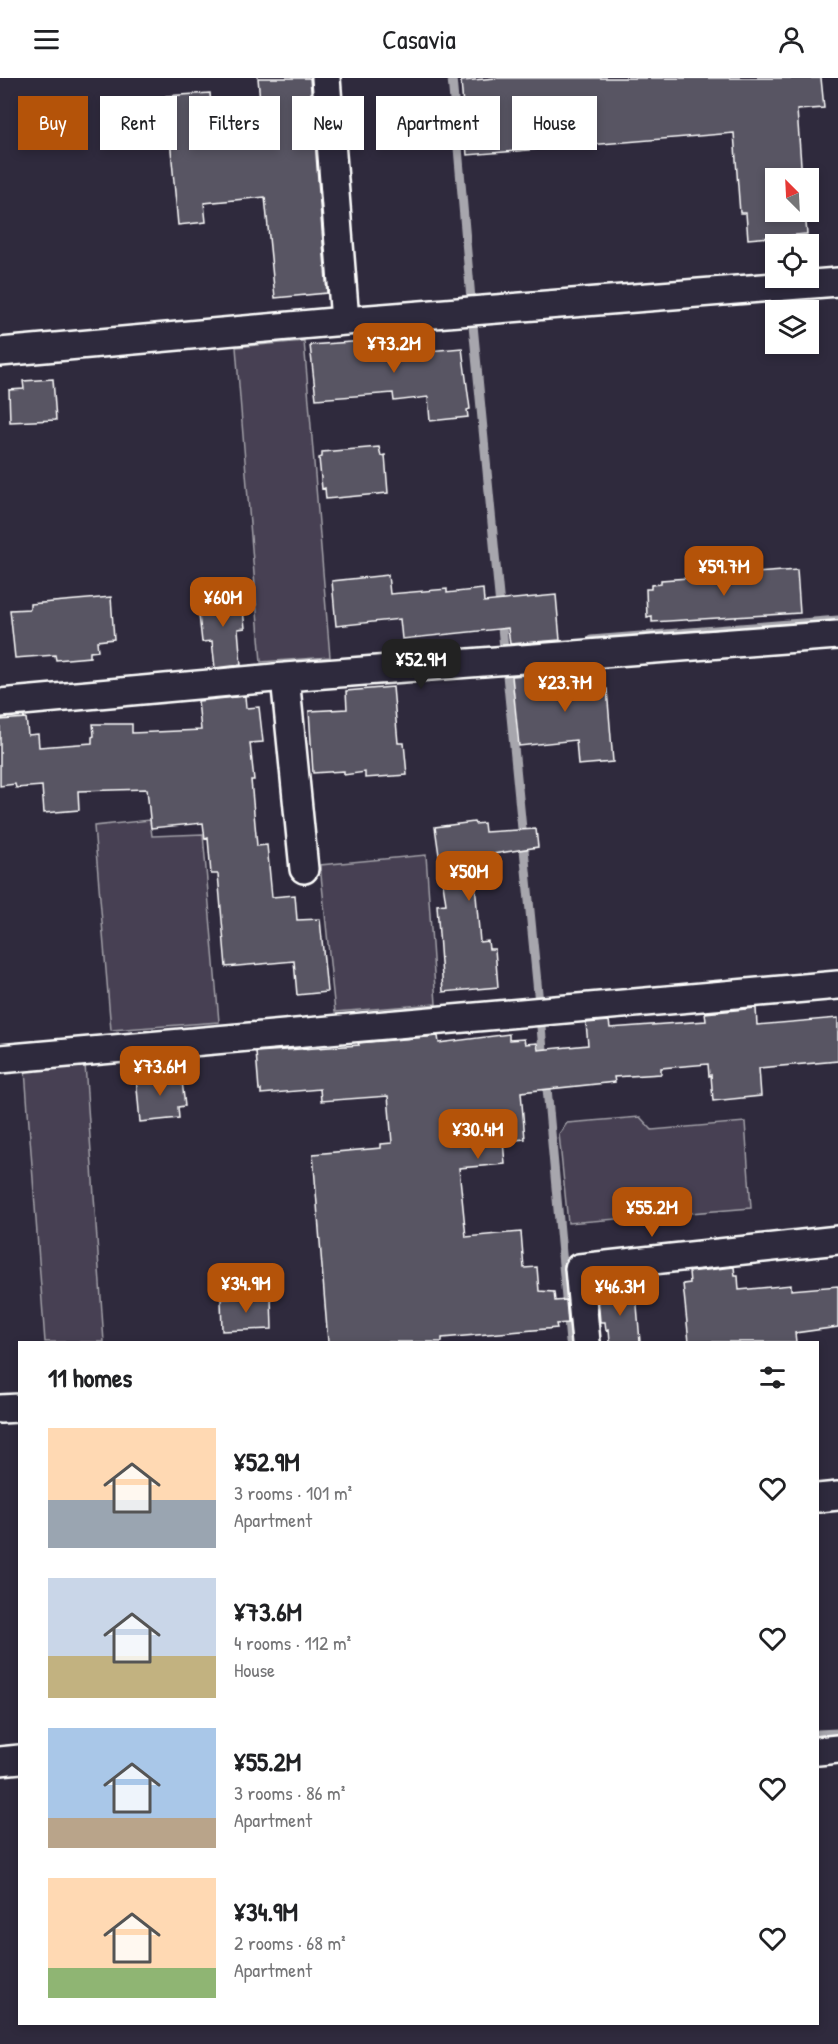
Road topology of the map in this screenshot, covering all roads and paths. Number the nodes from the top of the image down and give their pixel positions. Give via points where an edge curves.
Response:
1 (326, 78) edge
2 (838, 282) edge
3 (345, 321) junction
4 (0, 352) edge
5 (838, 635) edge
6 (285, 677) junction
7 (0, 703) edge
8 (304, 869) dead end
9 (838, 985) edge
10 (0, 1059) edge
11 (838, 1240) edge
12 (586, 1341) edge
13 (18, 1408) edge
14 (0, 1410) edge
15 (838, 1496) edge
16 (819, 1498) edge
17 (838, 1749) edge
18 (819, 1751) edge
19 (18, 1759) edge
20 (0, 1761) edge

1 - 3 street
2 - 3 street
3 - 4 street
5 - 6 street
6 - 7 street
6 - 8 street
9 - 10 street
11 - 12 street via 579,1268
13 - 14 street
15 - 16 street
17 - 18 street
19 - 20 street

